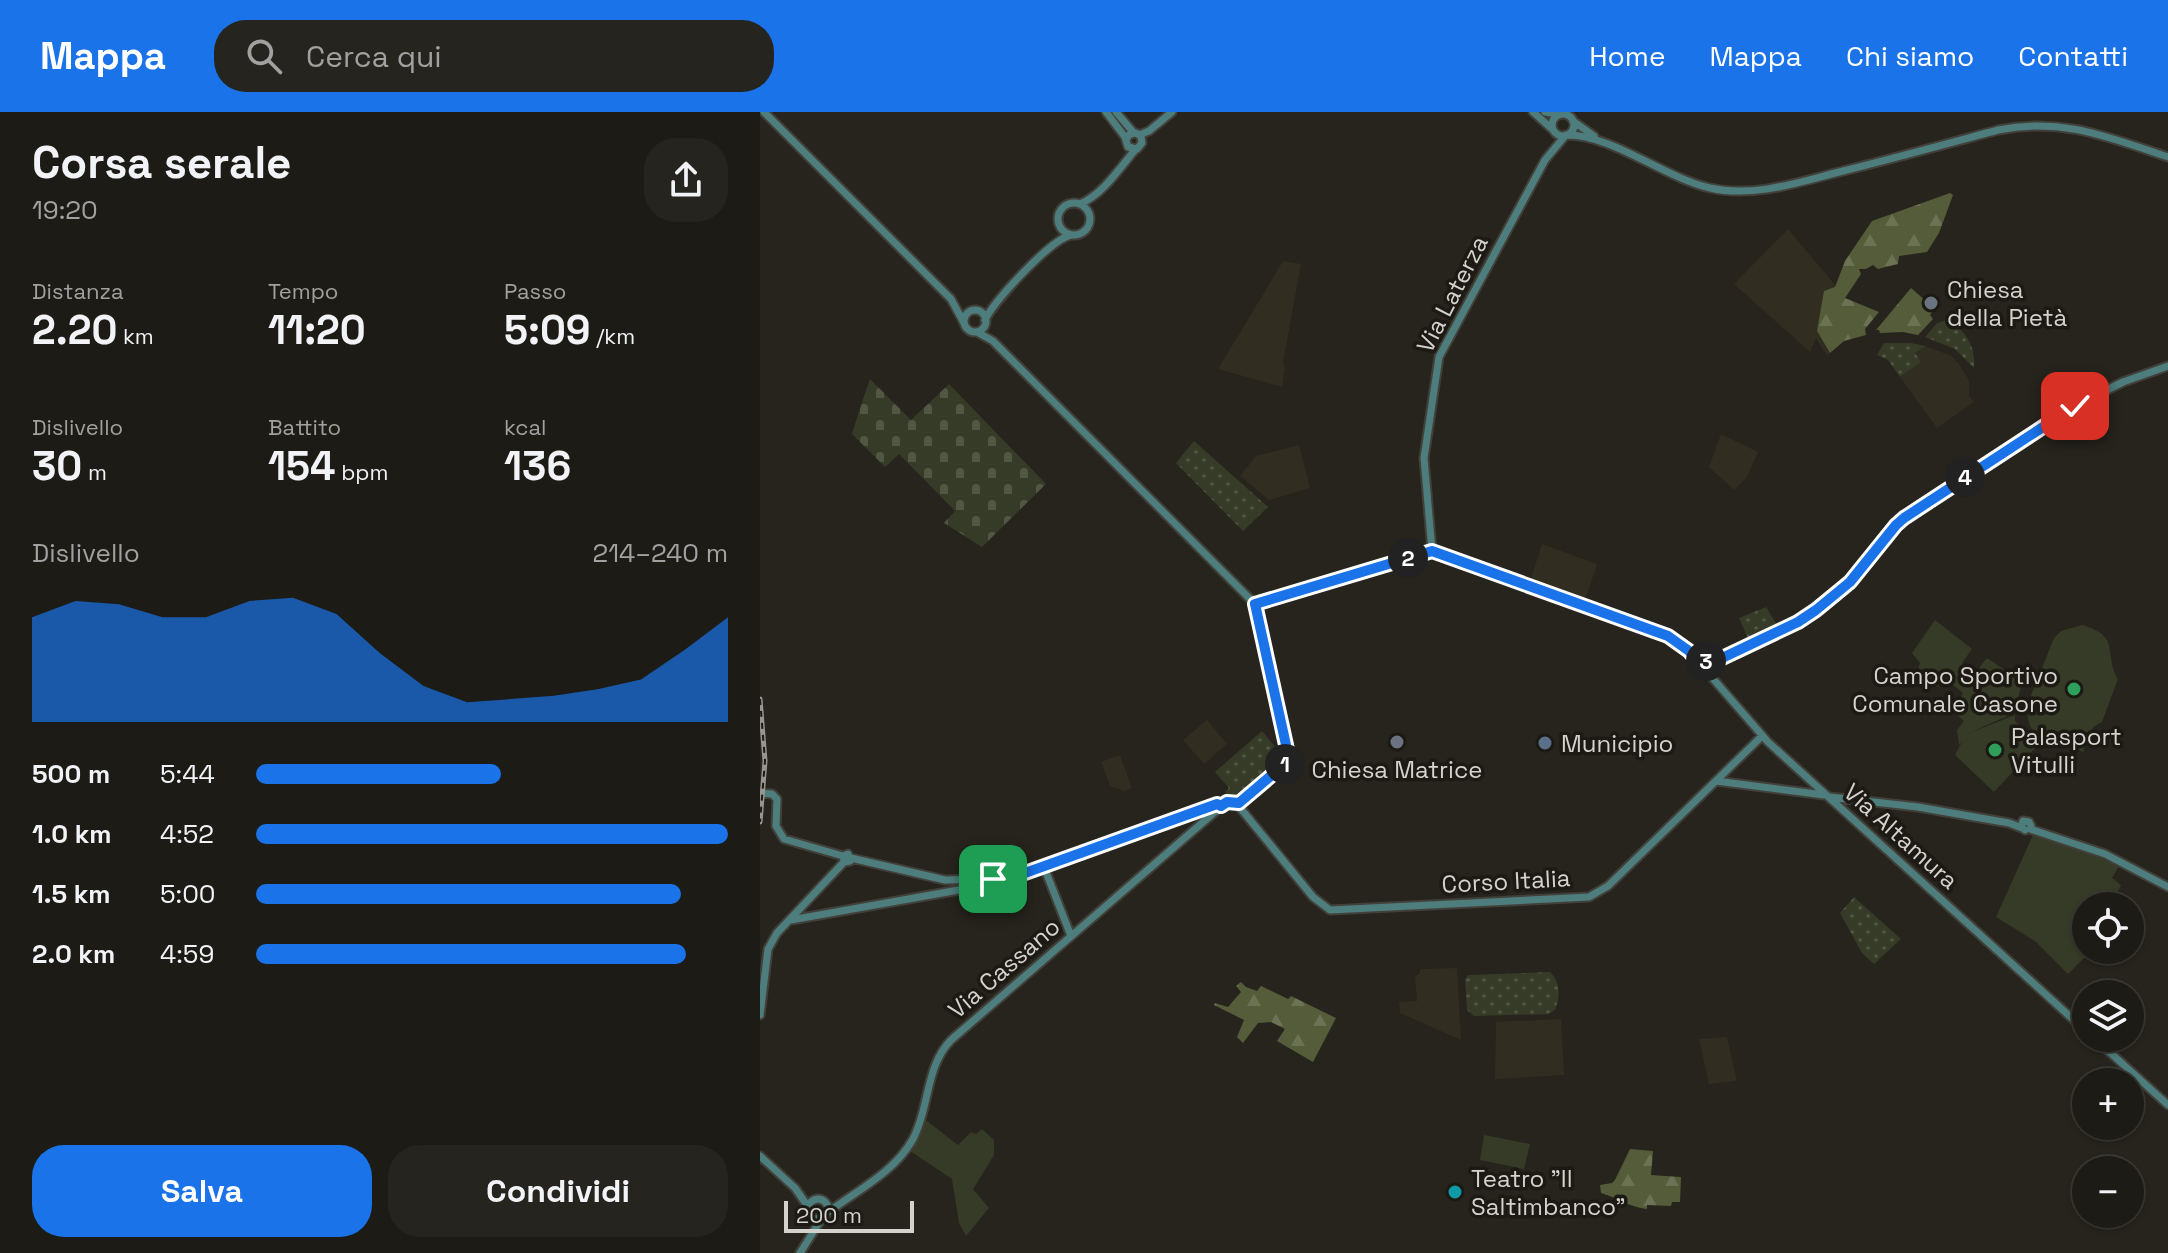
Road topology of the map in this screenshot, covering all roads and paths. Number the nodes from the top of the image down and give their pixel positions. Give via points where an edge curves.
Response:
1 (764, 112) edge
2 (1106, 112) edge
3 (1116, 112) edge
4 (1533, 112) edge
5 (1545, 112) edge
6 (1560, 113) edge
7 (1170, 114) edge
8 (1572, 117) edge
9 (1552, 130) junction
10 (1566, 136) junction
11 (1138, 137) junction
12 (1126, 142) junction
13 (2126, 142) junction
14 (1609, 146) junction
15 (1135, 150) junction
16 (2168, 157) edge
17 (1545, 160) junction
18 (2168, 163) edge
19 (1113, 175) junction
20 (1101, 189) junction
21 (1080, 204) junction
22 (1087, 210) junction
23 (1060, 227) junction
24 (1071, 235) junction
25 (1038, 259) junction
26 (951, 299) junction
27 (998, 300) junction
28 (975, 311) junction
29 (985, 321) junction
30 (964, 323) junction
31 (977, 332) junction
32 (993, 341) junction
33 (2168, 366) edge
34 (1432, 551) junction
35 (1255, 604) junction
36 (1717, 661) junction
37 (1701, 665) junction
38 (1711, 677) junction
39 (1762, 736) junction
40 (1716, 781) junction
41 (760, 793) edge
42 (1826, 796) junction
43 (1237, 804) junction
44 (1221, 806) junction
45 (846, 859) junction
46 (1044, 867) junction
47 (998, 883) junction
48 (2168, 887) edge
49 (791, 920) junction
50 (1071, 936) junction
51 (760, 1015) edge
52 (2072, 1018) edge
53 (2109, 1052) edge
54 (2168, 1105) edge
55 (760, 1156) edge
56 (795, 1188) junction
57 (821, 1200) junction
58 (843, 1200) junction
59 (809, 1210) junction
60 (825, 1216) junction
61 (809, 1236) junction
62 (800, 1253) edge

1 - 26 main road
2 - 12 main road
3 - 11 main road
4 - 9 main road
5 - 6 main road
6 - 8 main road
6 - 9 main road
7 - 11 main road
8 - 10 main road via 1572,131
8 - 14 main road
9 - 10 main road
9 - 17 main road
10 - 14 main road
10 - 17 main road
11 - 12 main road
11 - 15 main road
12 - 15 main road
12 - 19 main road via 1123,161
13 - 14 main road via 2069,127 2019,126 1743,192 1702,186
13 - 16 main road
13 - 18 main road
15 - 19 main road
17 - 34 main road, Via Laterza via 1439,357 1424,458
19 - 20 main road
20 - 21 main road
20 - 22 main road
21 - 22 main road
21 - 23 main road via 1062,208
22 - 24 main road via 1087,228
23 - 24 main road
23 - 25 main road
24 - 25 main road
25 - 27 main road
26 - 28 main road
26 - 30 main road
27 - 28 main road
27 - 29 main road
28 - 29 main road
28 - 30 main road
29 - 31 main road
29 - 32 main road
30 - 31 main road
31 - 32 main road
32 - 35 main road
33 - 36 main road via 2063,412 1896,525 1850,582 1816,610
34 - 35 main road
34 - 37 main road, Via Altamura via 1668,636
35 - 43 main road via 1288,754 1286,763
36 - 37 main road
36 - 38 main road
37 - 38 main road, Via Altamura
38 - 39 main road, Via Altamura
39 - 40 main road, Corso Italia
39 - 42 main road, Via Altamura
40 - 42 main road
40 - 43 main road, Corso Italia via 1614,880 1589,897 1347,910 1330,910 1317,901
41 - 45 main road via 777,799 776,826 784,839
42 - 48 main road via 2026,826 2117,859
42 - 52 main road, Via Altamura
43 - 44 main road
44 - 46 main road
44 - 50 main road, Via Cassano
45 - 47 main road via 945,880
45 - 49 main road
46 - 47 main road
46 - 50 main road
47 - 49 main road
49 - 51 main road via 769,944
50 - 58 main road, Via Cassano via 943,1049 909,1145 892,1166
53 - 54 main road
55 - 56 main road
56 - 57 main road
56 - 59 main road
57 - 58 main road
57 - 59 main road via 811,1203
57 - 60 main road via 827,1204
58 - 60 main road, Via Cassano
59 - 60 main road via 816,1218
59 - 61 main road
60 - 61 main road, Via Cassano
61 - 62 main road, Via Cassano

